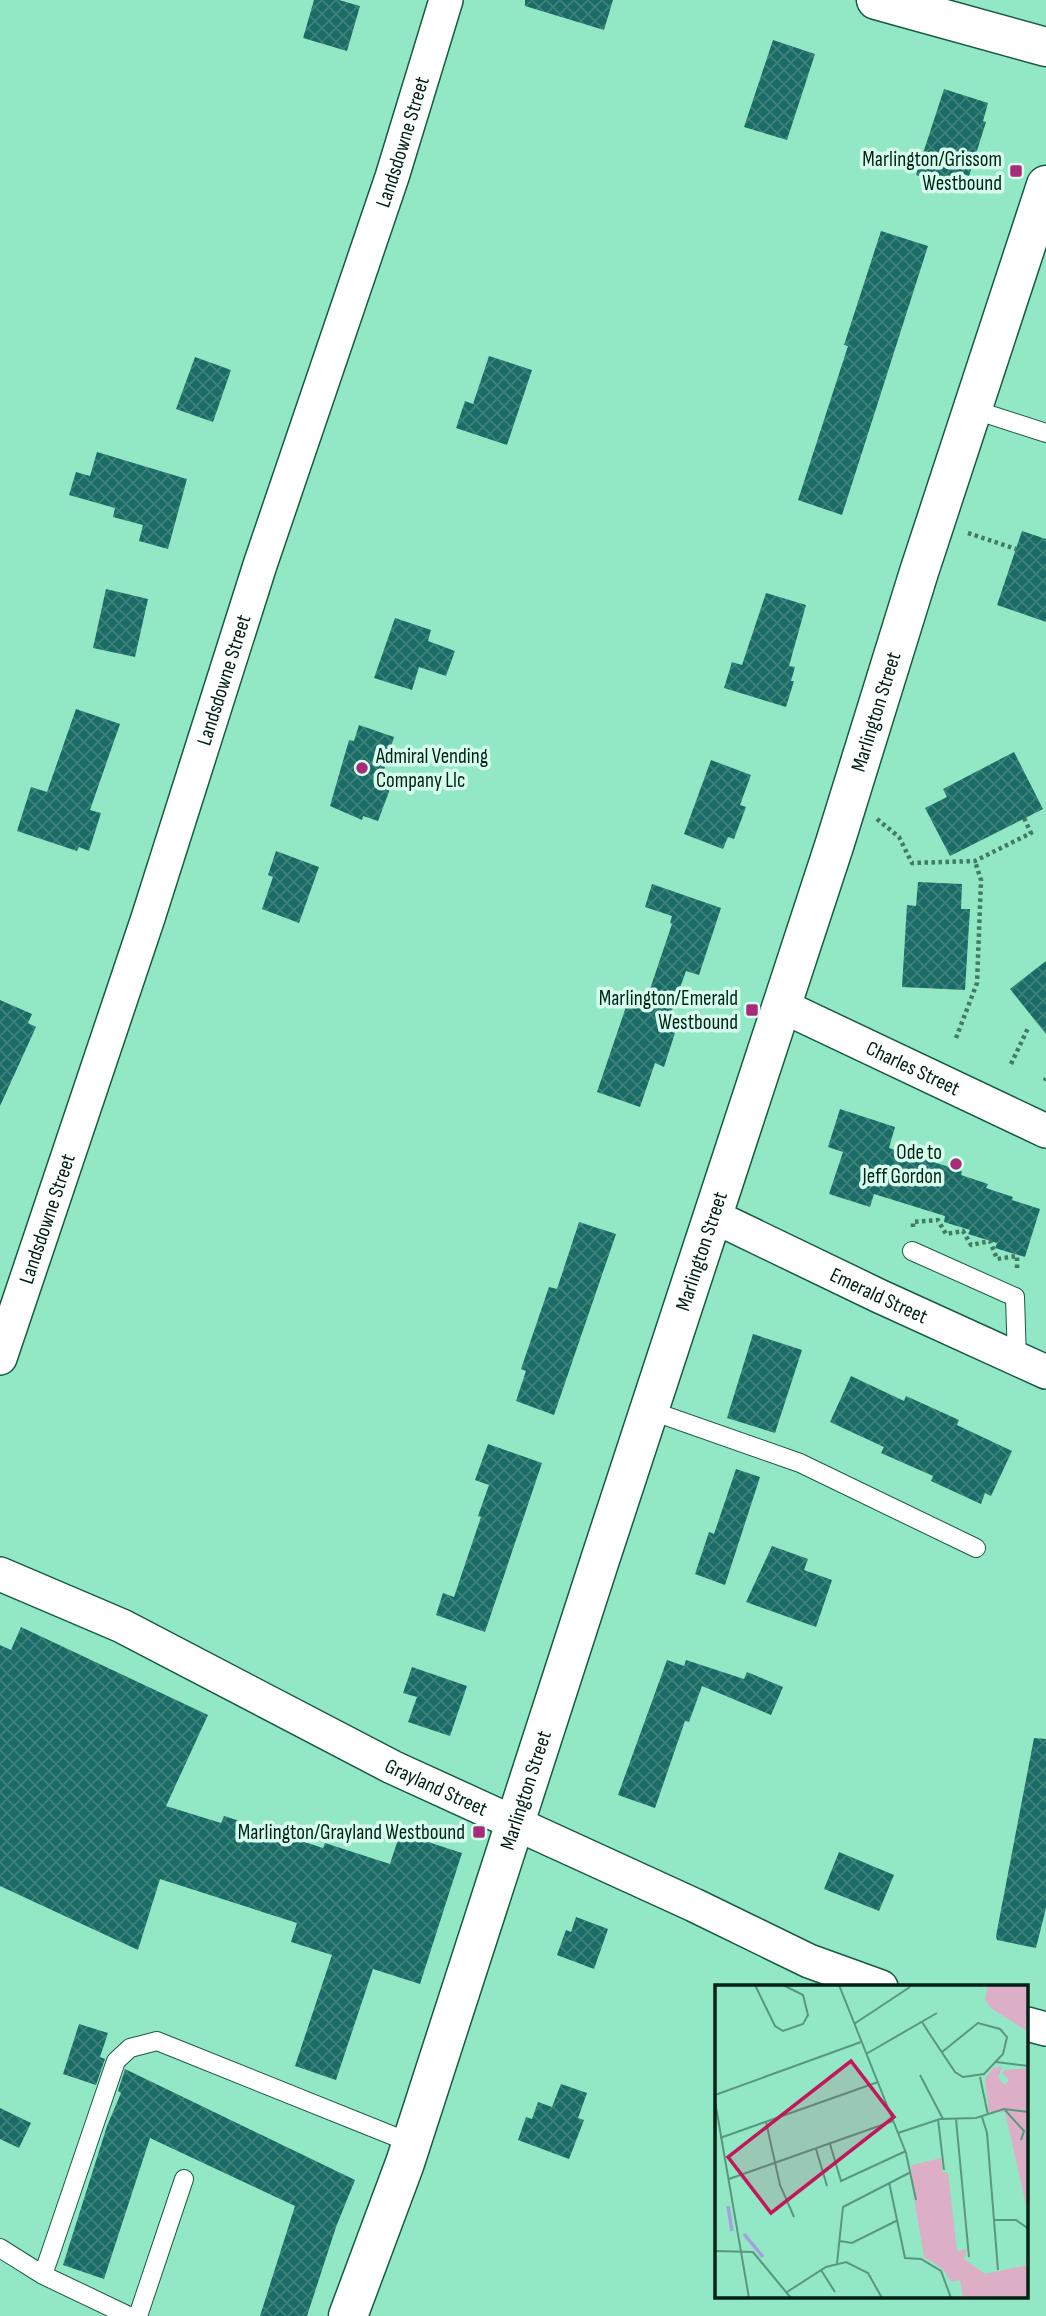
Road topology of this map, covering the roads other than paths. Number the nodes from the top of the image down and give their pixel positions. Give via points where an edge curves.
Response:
1 (446, 0) edge
2 (876, 0) edge
3 (1046, 47) edge
4 (1046, 185) edge
5 (972, 409) junction
6 (1046, 433) edge
7 (782, 1006) junction
8 (1046, 1130) edge
9 (713, 1216) junction
10 (912, 1251) dead end
11 (0, 1358) edge
12 (1032, 1366) edge
13 (649, 1410) junction
14 (976, 1548) dead end
15 (0, 1574) edge
16 (514, 1822) junction
17 (875, 1985) edge
18 (1028, 2024) edge
19 (1046, 2029) edge
20 (411, 2143) junction
21 (184, 2179) dead end
22 (2, 2256) edge
23 (43, 2274) junction
24 (129, 2316) edge
25 (138, 2316) edge
26 (348, 2316) edge

1 - 11 street, Landsdowne Street via 392,177
2 - 3 street
4 - 5 street, Marlington Street
5 - 6 lane
5 - 7 street, Marlington Street
7 - 8 street, Charles Street
7 - 9 street, Marlington Street
9 - 12 street, Emerald Street
9 - 13 street, Marlington Street
10 - 12 lane via 1015,1297
13 - 14 lane via 800,1463
13 - 16 street, Marlington Street
15 - 16 street, Grayland Street via 122,1626 392,1768
16 - 17 street, Grayland Street via 809,1961
16 - 20 street, Marlington Street
18 - 19 street
20 - 23 lane via 157,2040 130,2048 116,2061
20 - 26 street, Marlington Street
21 - 25 lane
22 - 23 lane
23 - 24 lane

